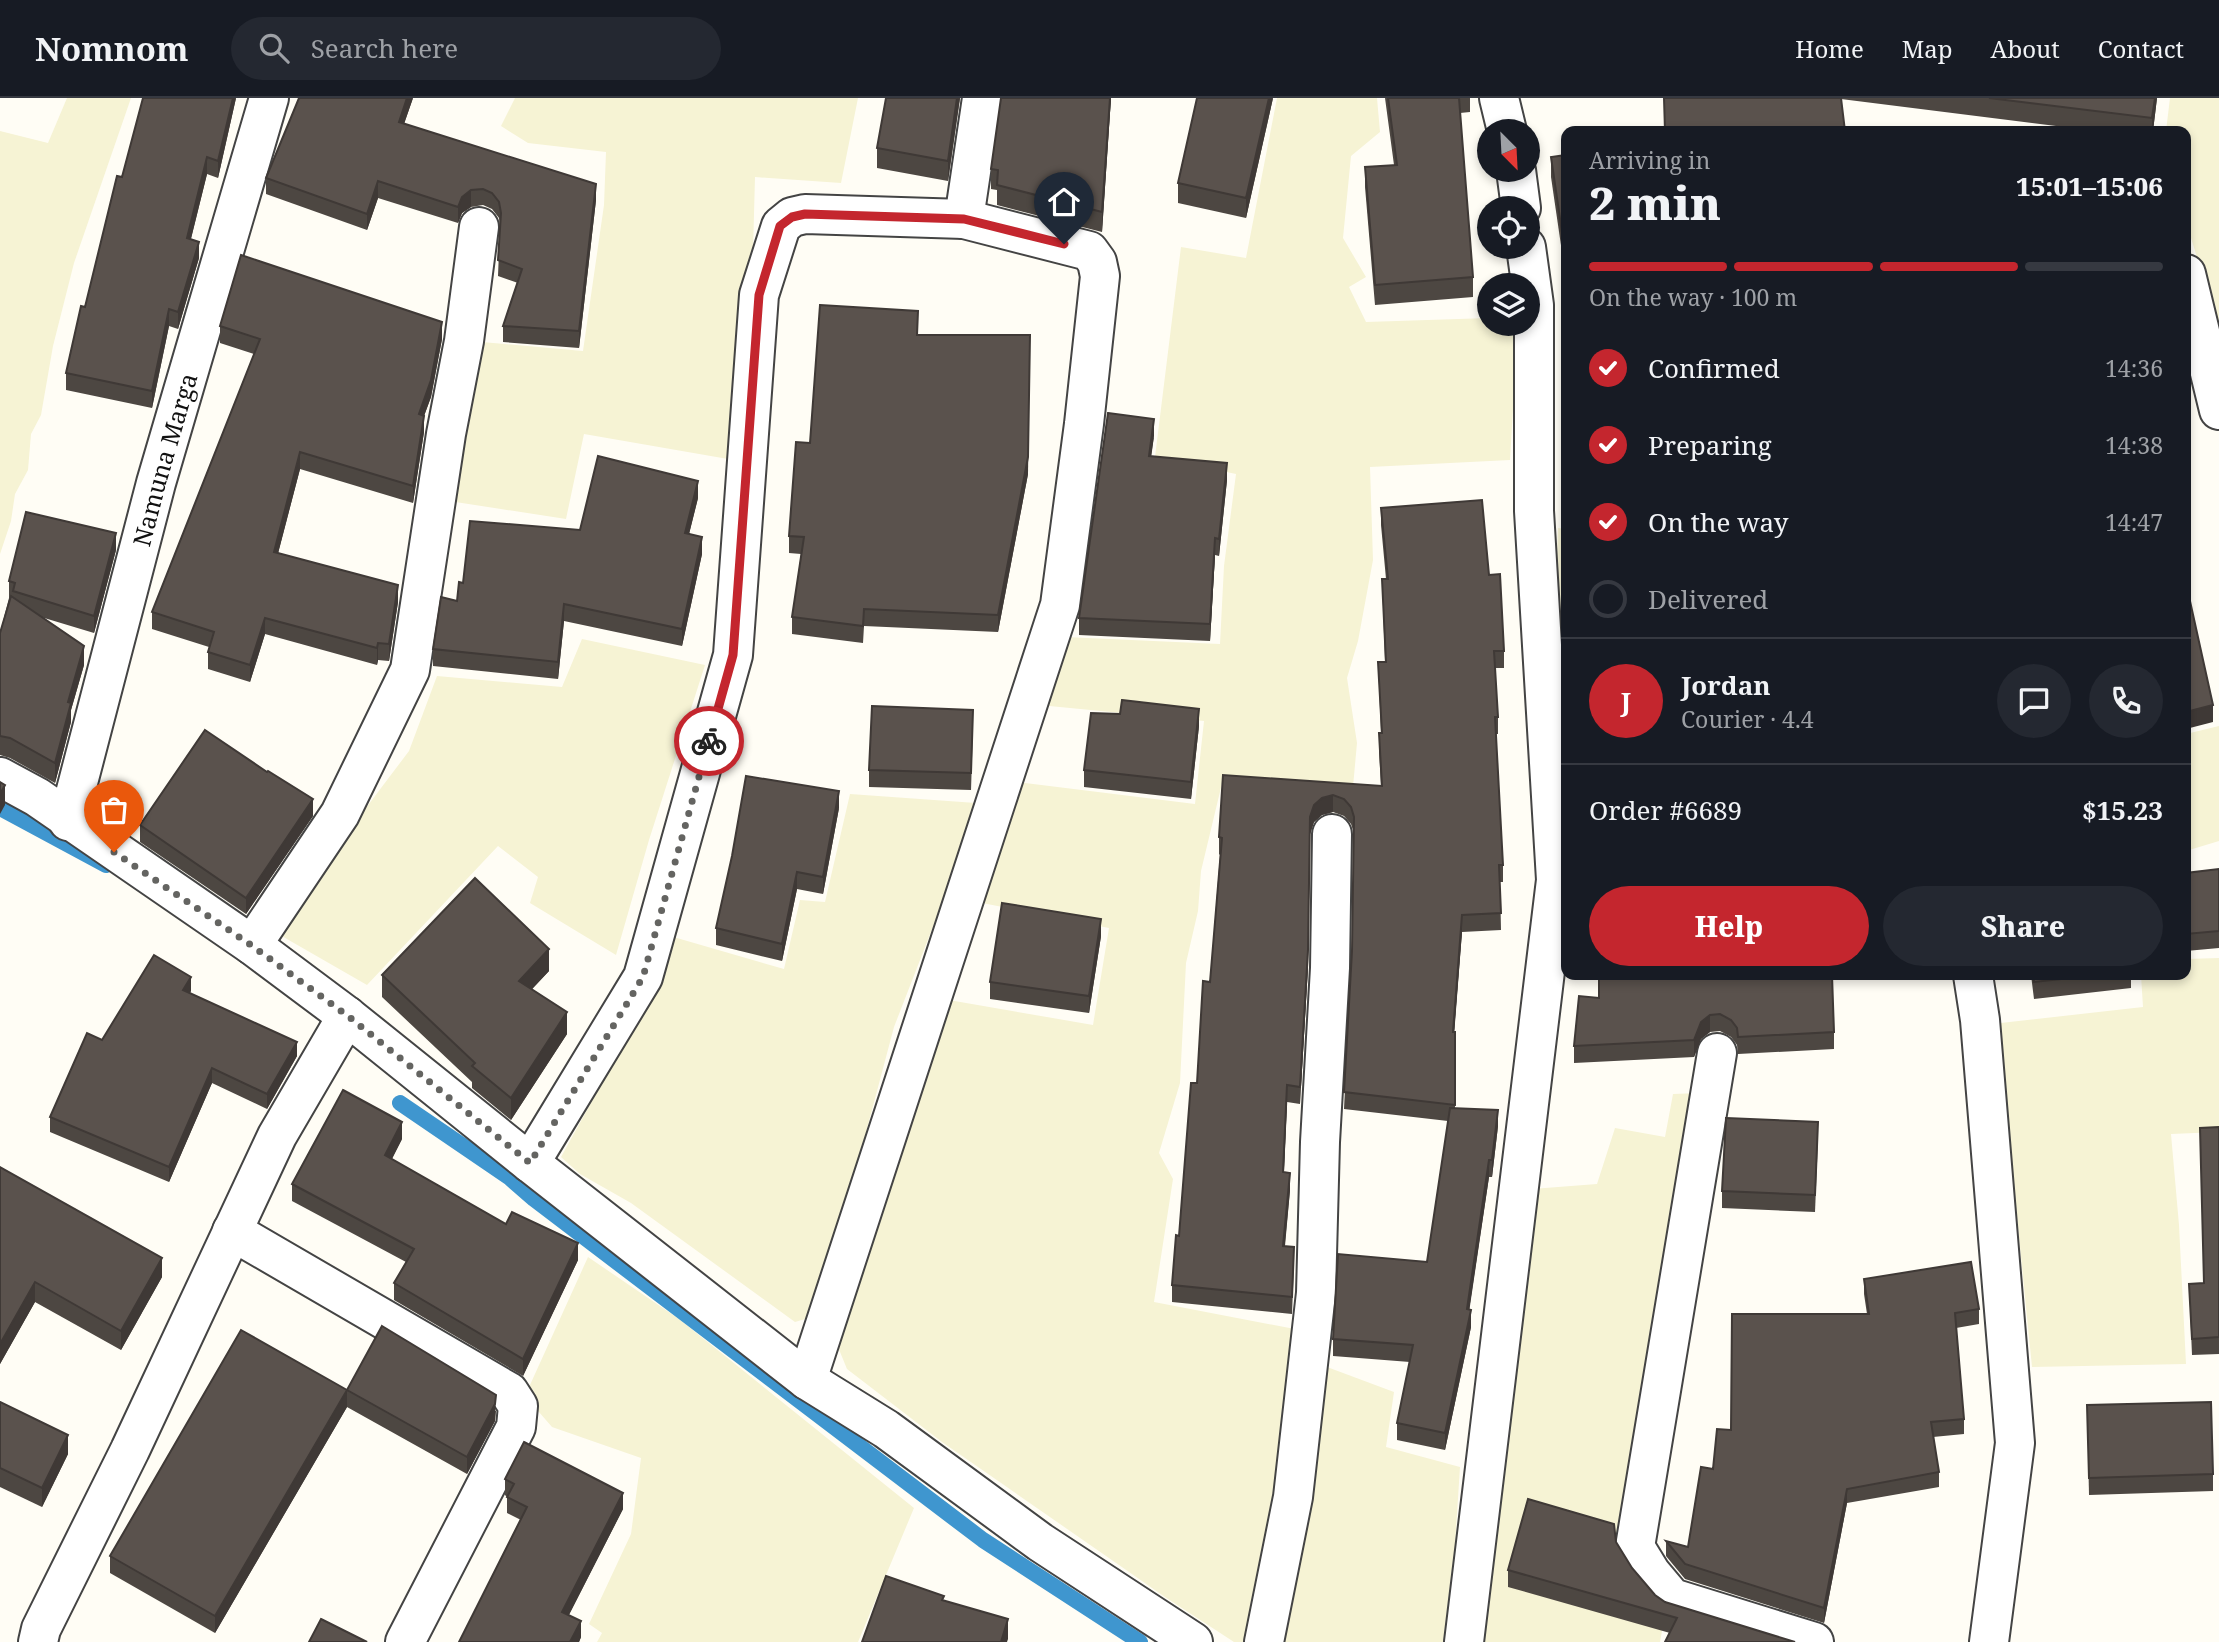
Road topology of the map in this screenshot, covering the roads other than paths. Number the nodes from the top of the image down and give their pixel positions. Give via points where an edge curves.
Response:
1 (269, 98) edge
2 (982, 98) edge
3 (1499, 98) edge
4 (1504, 119) edge
5 (964, 219) junction
6 (478, 227) dead end
7 (1528, 259) edge
8 (2191, 295) edge
9 (2219, 410) edge
10 (1550, 511) edge
11 (0, 778) edge
12 (68, 821) junction
13 (1332, 834) dead end
14 (251, 945) junction
15 (1974, 980) edge
16 (348, 1016) junction
17 (1717, 1053) dead end
18 (530, 1163) junction
19 (232, 1231) junction
20 (807, 1380) junction
21 (38, 1642) edge
22 (405, 1642) edge
23 (1193, 1642) edge
24 (1264, 1642) edge
25 (1464, 1642) edge
26 (1814, 1642) edge
27 (1989, 1642) edge

1 - 12 street, Namuna Marga via 156,482
2 - 5 street
3 - 4 street
5 - 18 street via 805,214 780,226 759,295 733,655 643,977
5 - 20 street via 1088,251 1097,262 1100,276 1060,605
6 - 14 street via 410,670 340,814
7 - 10 street
8 - 9 street
10 - 25 street via 1556,880
11 - 12 street via 37,797
12 - 14 street
13 - 24 street via 1316,1293 1293,1497
14 - 16 street
15 - 27 street via 2015,1443
16 - 18 street
16 - 19 street via 277,1136
17 - 26 street via 1635,1547 1672,1598
18 - 20 street
19 - 21 street
19 - 22 street via 509,1392 519,1406 516,1427
20 - 23 street via 886,1429 1040,1542

